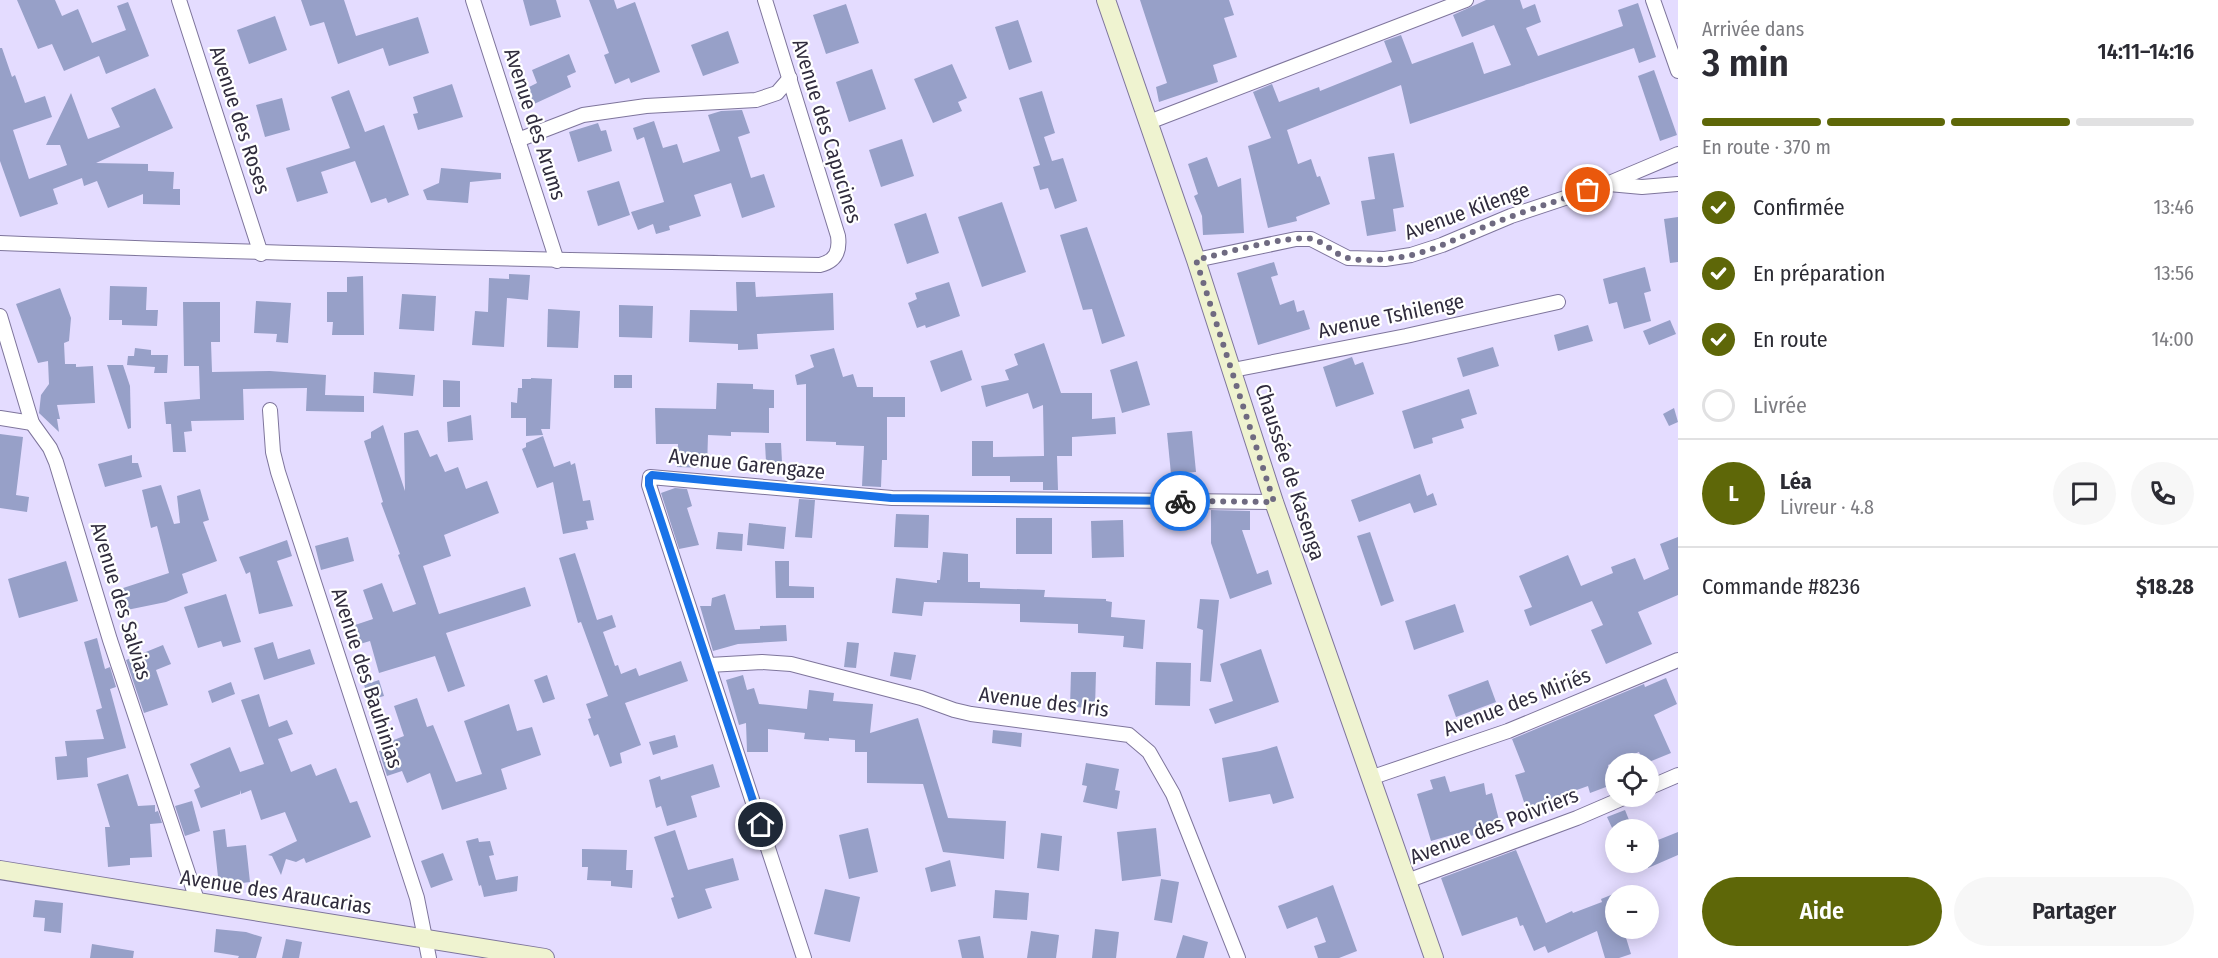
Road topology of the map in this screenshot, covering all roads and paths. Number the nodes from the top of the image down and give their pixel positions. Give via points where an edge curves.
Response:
1 (178, 0) edge
2 (473, 0) edge
3 (765, 0) edge
4 (1106, 0) edge
5 (1466, 0) edge
6 (1653, 0) edge
7 (1678, 71) edge
8 (790, 78) junction
9 (1149, 122) junction
10 (518, 140) junction
11 (1678, 154) edge
12 (1607, 184) junction
13 (1678, 184) edge
14 (0, 243) edge
15 (261, 254) junction
16 (1196, 260) junction
17 (557, 261) junction
18 (1558, 302) dead end
19 (0, 316) edge
20 (1233, 370) junction
21 (270, 410) dead end
22 (0, 418) edge
23 (32, 423) junction
24 (1274, 502) junction
25 (1678, 660) edge
26 (710, 665) junction
27 (1678, 775) edge
28 (1370, 778) junction
29 (1659, 783) edge
30 (1605, 806) edge
31 (0, 870) edge
32 (1407, 881) junction
33 (198, 903) junction
34 (425, 938) junction
35 (429, 958) edge
36 (545, 958) edge
37 (804, 958) edge
38 (1238, 958) edge
39 (1434, 958) edge

1 - 15 street, Avenue des Roses
2 - 10 street, Avenue des Arums
3 - 8 street, Avenue des Capucines
4 - 9 main road, Chaussée de Kasenga
5 - 9 street
6 - 7 street
8 - 10 street via 777,93 756,100 646,106 583,116
8 - 17 street, Avenue des Capucines via 838,236 836,257 820,265
9 - 16 main road, Chaussée de Kasenga
10 - 17 street, Avenue des Arums
11 - 12 street, Avenue Kilenge
12 - 13 street
12 - 16 street, Avenue Kilenge via 1398,258 1348,258 1304,239
14 - 15 street
15 - 17 street
16 - 20 main road, Chaussée de Kasenga
18 - 20 street, Avenue Tshilenge
19 - 23 street, Avenue des Salvias
20 - 24 main road, Chaussée de Kasenga
21 - 34 street, Avenue des Bauhinias via 278,472 417,898
22 - 23 street
23 - 33 street, Avenue des Salvias via 56,462 110,640
24 - 26 street, Avenue Garengaze via 891,498 652,475 649,485
24 - 28 main road, Chaussée de Kasenga
25 - 28 street, Avenue des Miriés via 1508,731
26 - 37 street, Avenue Garengaze
26 - 38 street, Avenue des Iris via 792,664 954,710 1118,732 1135,739 1149,752 1173,794
27 - 29 street
28 - 32 main road, Chaussée de Kasenga
30 - 32 street, Avenue des Poivriers
31 - 33 main road, Avenue des Araucarias
32 - 39 main road, Chaussée de Kasenga
33 - 34 main road, Avenue des Araucarias
34 - 35 street, Avenue des Bauhinias
34 - 36 main road, Avenue des Araucarias

